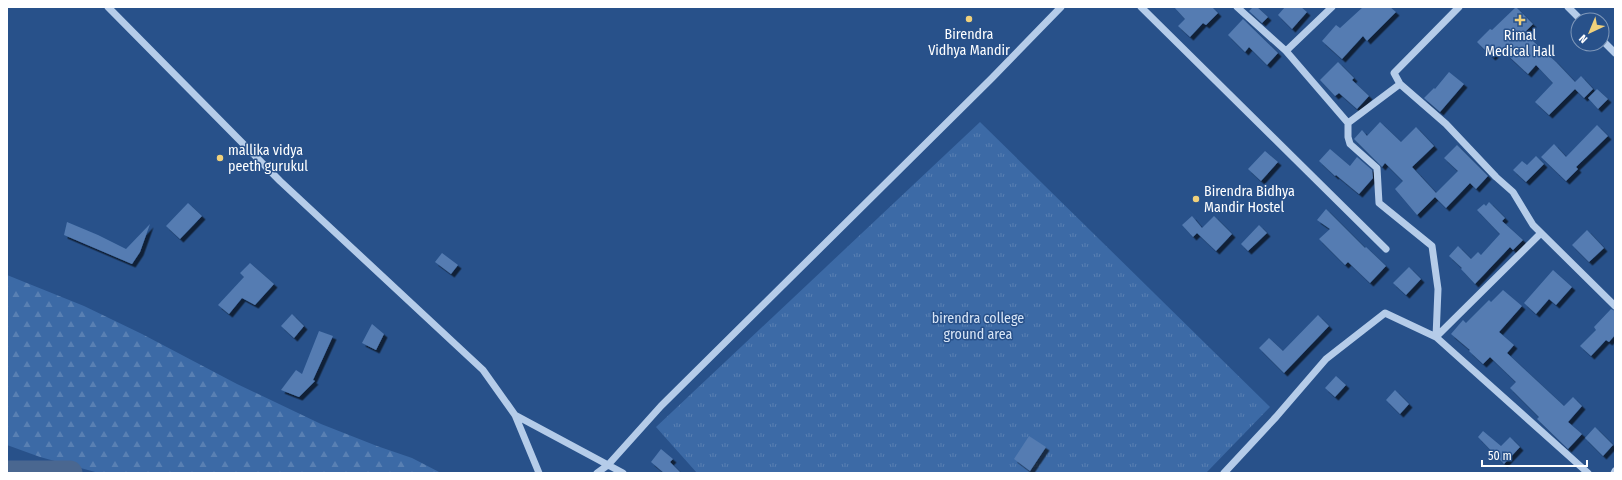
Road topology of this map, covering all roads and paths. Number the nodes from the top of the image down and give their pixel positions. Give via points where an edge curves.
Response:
1 (108, 7) edge
2 (1061, 7) edge
3 (1141, 7) edge
4 (1237, 7) edge
5 (1332, 7) edge
6 (1459, 7) edge
7 (1286, 52) junction
8 (1400, 84) junction
9 (1348, 123) junction
10 (1541, 233) junction
11 (1386, 249) dead end
12 (1615, 306) edge
13 (1436, 337) junction
14 (515, 415) junction
15 (608, 465) junction
16 (539, 473) edge
17 (597, 473) edge
18 (623, 473) edge
19 (1224, 473) edge
20 (1588, 473) edge

1 - 14 street via 280,181 483,370
2 - 15 street via 661,406
3 - 11 street
4 - 7 street
5 - 7 street
6 - 8 street via 1394,73
7 - 9 street
8 - 9 street
8 - 10 street via 1446,124 1513,192 1533,225
9 - 13 street via 1350,144 1377,168 1379,203 1432,246 1438,289
10 - 12 street
10 - 13 street
13 - 19 street via 1386,313 1326,360
13 - 20 street
14 - 15 street
14 - 16 street
15 - 17 street
15 - 18 street

